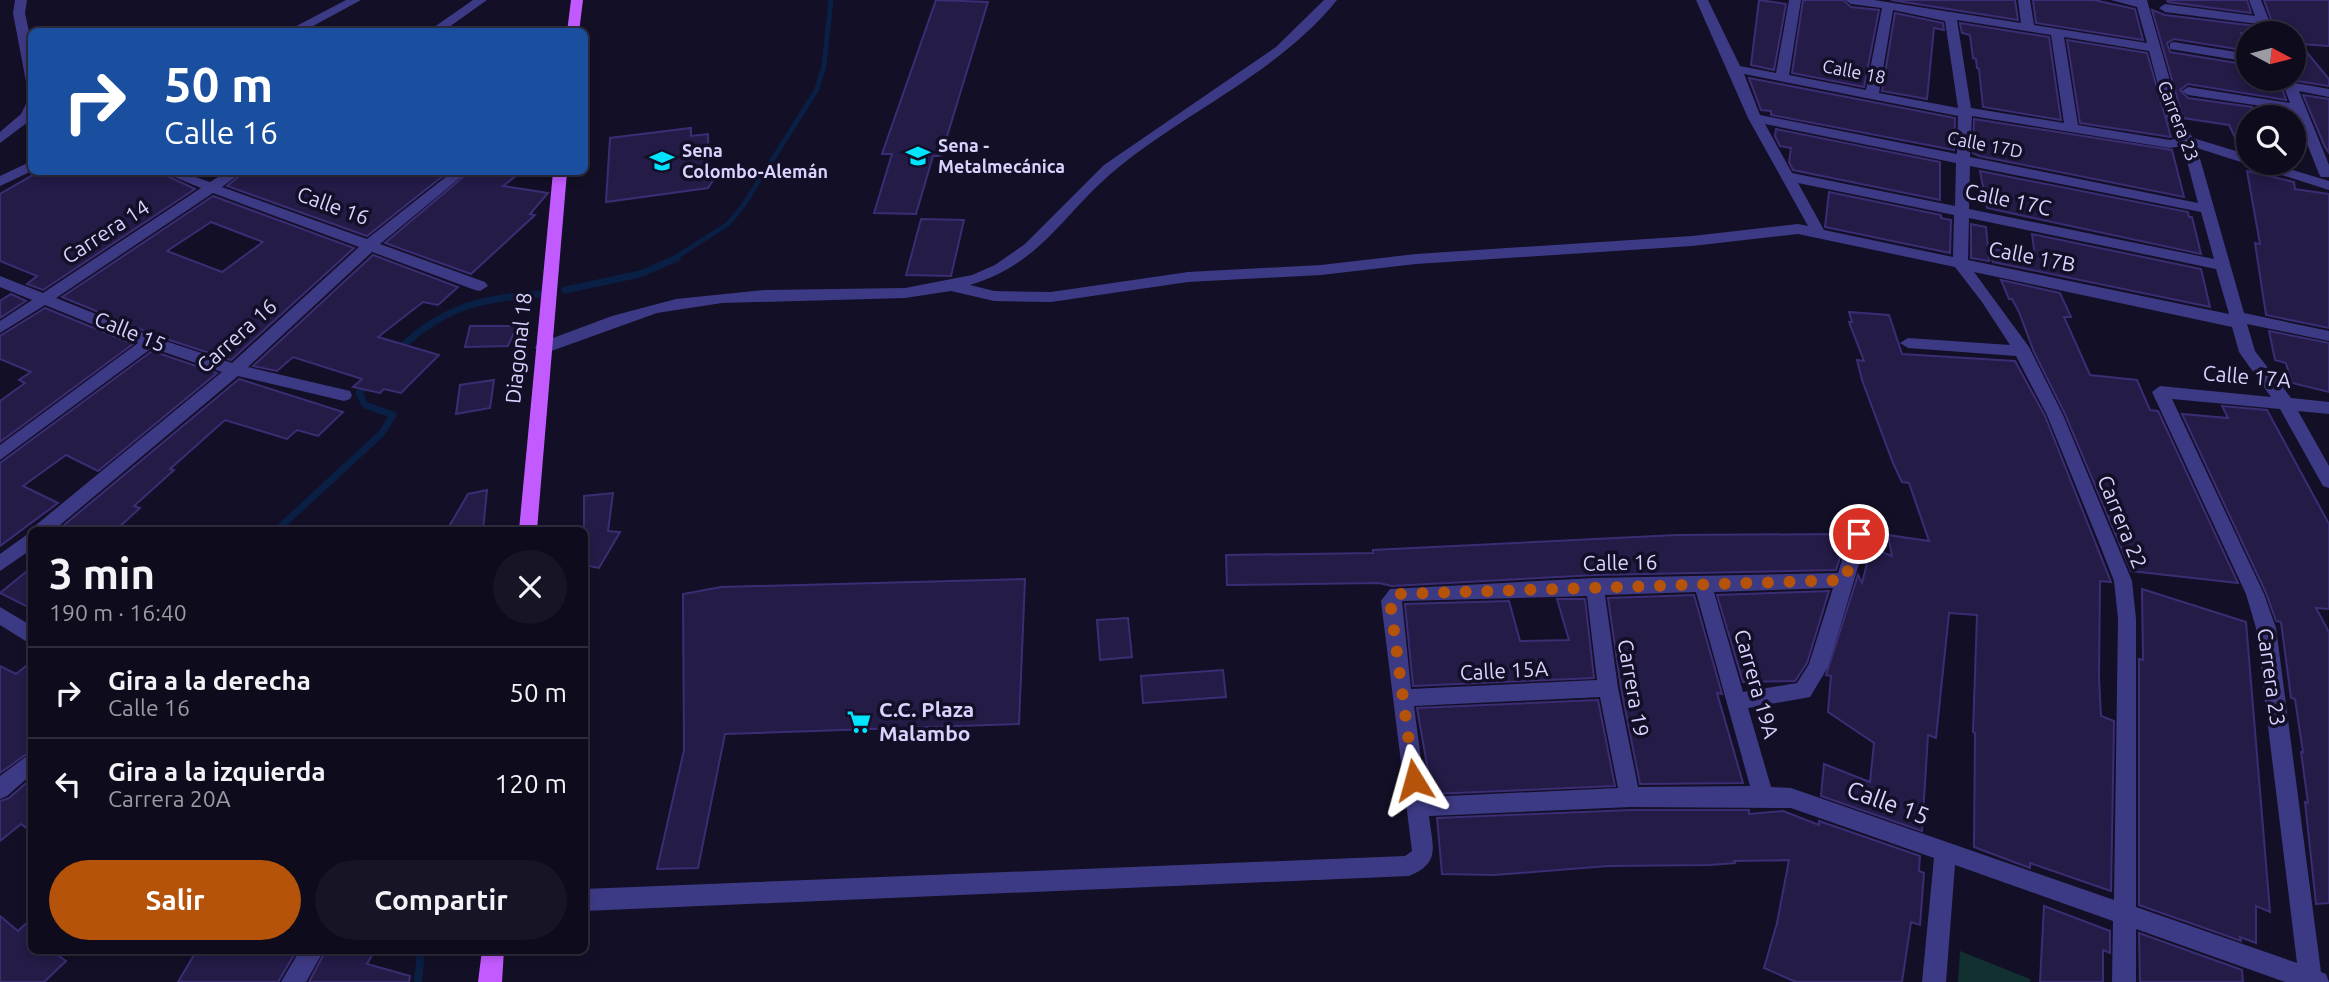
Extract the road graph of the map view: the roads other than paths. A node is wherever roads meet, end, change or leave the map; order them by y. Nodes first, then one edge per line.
1 (21, 0) edge
2 (355, 0) edge
3 (481, 0) edge
4 (578, 0) edge
5 (1331, 0) edge
6 (1702, 0) edge
7 (1795, 0) edge
8 (1851, 0) edge
9 (1940, 0) edge
10 (2024, 0) edge
11 (2117, 0) edge
12 (2255, 0) edge
13 (2142, 2) edge
14 (1888, 6) junction
15 (2165, 8) dead end
16 (1942, 14) junction
17 (2236, 21) edge
18 (2263, 21) edge
19 (305, 24) junction
20 (298, 28) edge
21 (316, 28) edge
22 (439, 28) edge
23 (574, 28) edge
24 (2028, 28) junction
25 (2057, 33) junction
26 (2174, 46) dead end
27 (2154, 48) junction
28 (2236, 56) edge
29 (28, 61) edge
30 (1735, 69) junction
31 (1782, 77) junction
32 (2306, 87) edge
33 (2189, 91) dead end
34 (2329, 93) edge
35 (1872, 95) junction
36 (2279, 105) edge
37 (1964, 112) junction
38 (28, 114) edge
39 (1755, 118) junction
40 (2306, 128) edge
41 (2072, 129) junction
42 (0, 139) edge
43 (2188, 141) junction
44 (2236, 156) edge
45 (1963, 160) junction
46 (28, 167) edge
47 (178, 175) edge
48 (231, 175) edge
49 (456, 175) edge
50 (560, 175) edge
51 (2306, 175) edge
52 (1785, 176) junction
53 (2327, 180) edge
54 (0, 182) edge
55 (213, 187) junction
56 (2207, 209) junction
57 (1960, 212) junction
58 (1818, 232) junction
59 (371, 244) junction
60 (1960, 264) junction
61 (2224, 266) junction
62 (0, 281) edge
63 (480, 286) dead end
64 (955, 287) junction
65 (45, 298) junction
66 (2236, 319) junction
67 (0, 328) edge
68 (2329, 336) edge
69 (150, 342) junction
70 (1908, 344) dead end
71 (542, 348) junction
72 (2023, 351) junction
73 (235, 370) junction
74 (2160, 392) joint
75 (344, 395) dead end
76 (2285, 403) junction
77 (2329, 408) edge
78 (0, 454) edge
79 (2329, 481) edge
80 (46, 527) edge
81 (528, 527) edge
82 (1859, 534) dead end
83 (28, 541) edge
84 (0, 564) edge
85 (1845, 580) junction
86 (1703, 584) junction
87 (1595, 586) junction
88 (0, 615) edge
89 (28, 634) edge
90 (1608, 688) junction
91 (1402, 698) junction
92 (1738, 701) junction
93 (28, 764) edge
94 (0, 789) edge
95 (1763, 796) junction
96 (1630, 797) junction
97 (1418, 807) junction
98 (1945, 851) junction
99 (588, 900) edge
100 (2123, 913) junction
101 (310, 954) edge
102 (493, 954) edge
103 (2313, 981) edge
104 (293, 982) edge
105 (490, 982) edge
106 (1934, 982) edge
107 (2124, 982) edge

1 - 29 street
2 - 19 street
3 - 22 street
4 - 23 main road
5 - 64 street
6 - 30 street
7 - 31 street
8 - 14 street
9 - 16 street
10 - 24 street
11 - 13 street
12 - 18 street
13 - 27 street, Carrera 23
14 - 16 street
14 - 35 street
15 - 17 street
16 - 24 street
16 - 37 street
19 - 20 street
19 - 21 street
24 - 25 street
25 - 27 street
25 - 41 street
26 - 28 street
27 - 43 street, Carrera 23
30 - 31 street, Calle 18
30 - 39 street
31 - 35 street, Calle 18
32 - 34 street
33 - 36 street
35 - 37 street, Calle 18
37 - 41 street, Calle 18
37 - 45 street
38 - 42 street
39 - 45 street, Calle 17D
39 - 52 street
40 - 53 street
41 - 43 street, Calle 18
43 - 44 street, Calle 18
43 - 56 street, Carrera 23
45 - 56 street, Calle 17D
45 - 57 street
46 - 54 street
47 - 55 street, Calle 16
48 - 55 street, Carrera 14
49 - 59 street, Carrera 16
50 - 71 main road, Diagonal 18
51 - 53 street
52 - 57 street, Calle 17C
52 - 58 street
55 - 59 street, Calle 16
55 - 65 street, Carrera 14
56 - 61 street, Carrera 23
57 - 60 street
57 - 61 street, Calle 17C
58 - 60 street, Calle 17B
58 - 64 street, Calle 17B
59 - 63 street, Calle 16
59 - 73 street, Carrera 16
60 - 66 street, Calle 17B
60 - 72 street, Carrera 22
61 - 66 street, Carrera 23
62 - 65 street, Calle 15
64 - 71 street
65 - 67 street, Carrera 14
65 - 69 street, Calle 15
66 - 68 street, Calle 17B
66 - 76 street, Carrera 23
69 - 73 street, Calle 15
69 - 78 street
70 - 72 street
71 - 81 main road, Diagonal 18
72 - 100 street, Carrera 22
73 - 75 street, Calle 15
73 - 80 street, Carrera 16
74 - 76 street, Calle 17A
74 - 103 street, Carrera 23
76 - 77 street, Calle 17A
76 - 79 street, Carrera 23
82 - 85 street
83 - 84 street
85 - 86 street, Calle 16
85 - 92 street
86 - 87 street, Calle 16
86 - 92 street, Carrera 19A
87 - 90 street, Carrera 19
87 - 91 street, Calle 16
88 - 89 street
90 - 91 street, Calle 15A
90 - 96 street, Carrera 19
91 - 97 street
92 - 95 street, Carrera 19A
93 - 94 street
95 - 96 street, Calle 15
95 - 98 street, Calle 15
96 - 97 street, Calle 15
97 - 99 street
98 - 100 street, Calle 15
98 - 106 street
100 - 103 street, Calle 15
100 - 107 street, Carrera 22
101 - 104 street
102 - 105 main road

